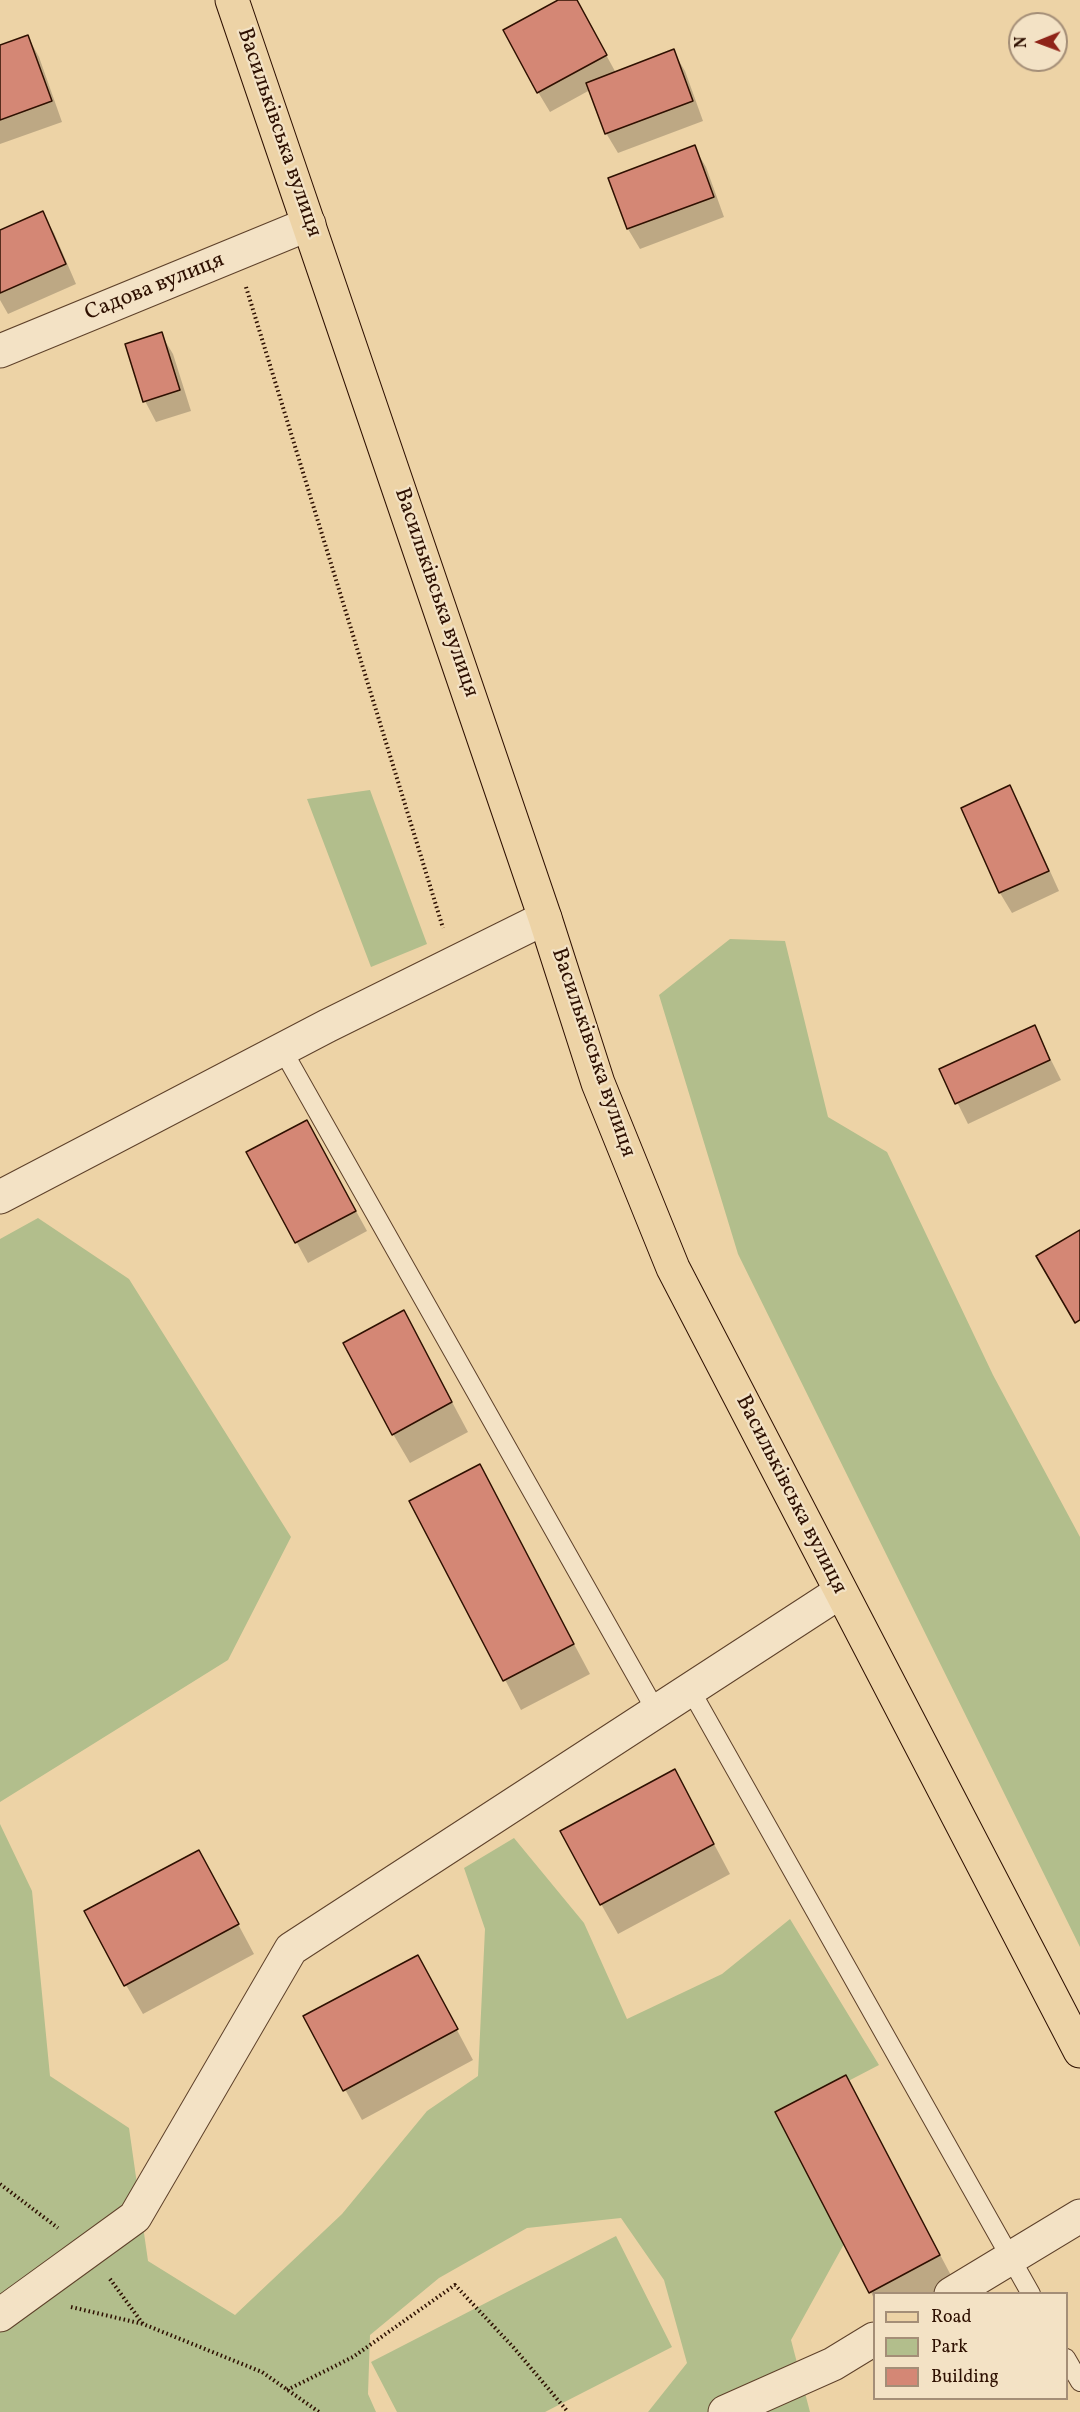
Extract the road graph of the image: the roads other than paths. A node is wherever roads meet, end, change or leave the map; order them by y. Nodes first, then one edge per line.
1 (231, 0) edge
2 (309, 224) junction
3 (0, 351) edge
4 (546, 918) junction
5 (282, 1049) junction
6 (0, 1197) edge
7 (840, 1592) junction
8 (690, 1689) junction
9 (656, 1711) junction
10 (1080, 2051) edge
11 (1080, 2216) edge
12 (1011, 2257) junction
13 (954, 2292) edge
14 (1030, 2292) edge
15 (0, 2315) edge
16 (873, 2340) edge
17 (1068, 2361) edge
18 (1080, 2382) edge
19 (725, 2412) edge

1 - 2 main road, Васильківська вулиця
2 - 3 street, Садова вулиця
2 - 4 main road, Васильківська вулиця
4 - 5 street
4 - 7 main road, Васильківська вулиця
5 - 6 street
5 - 9 lane
7 - 8 street
7 - 10 main road, Васильківська вулиця
8 - 9 street
8 - 12 lane
9 - 15 street
11 - 12 street
12 - 13 street
12 - 14 lane
16 - 19 street
17 - 18 lane

